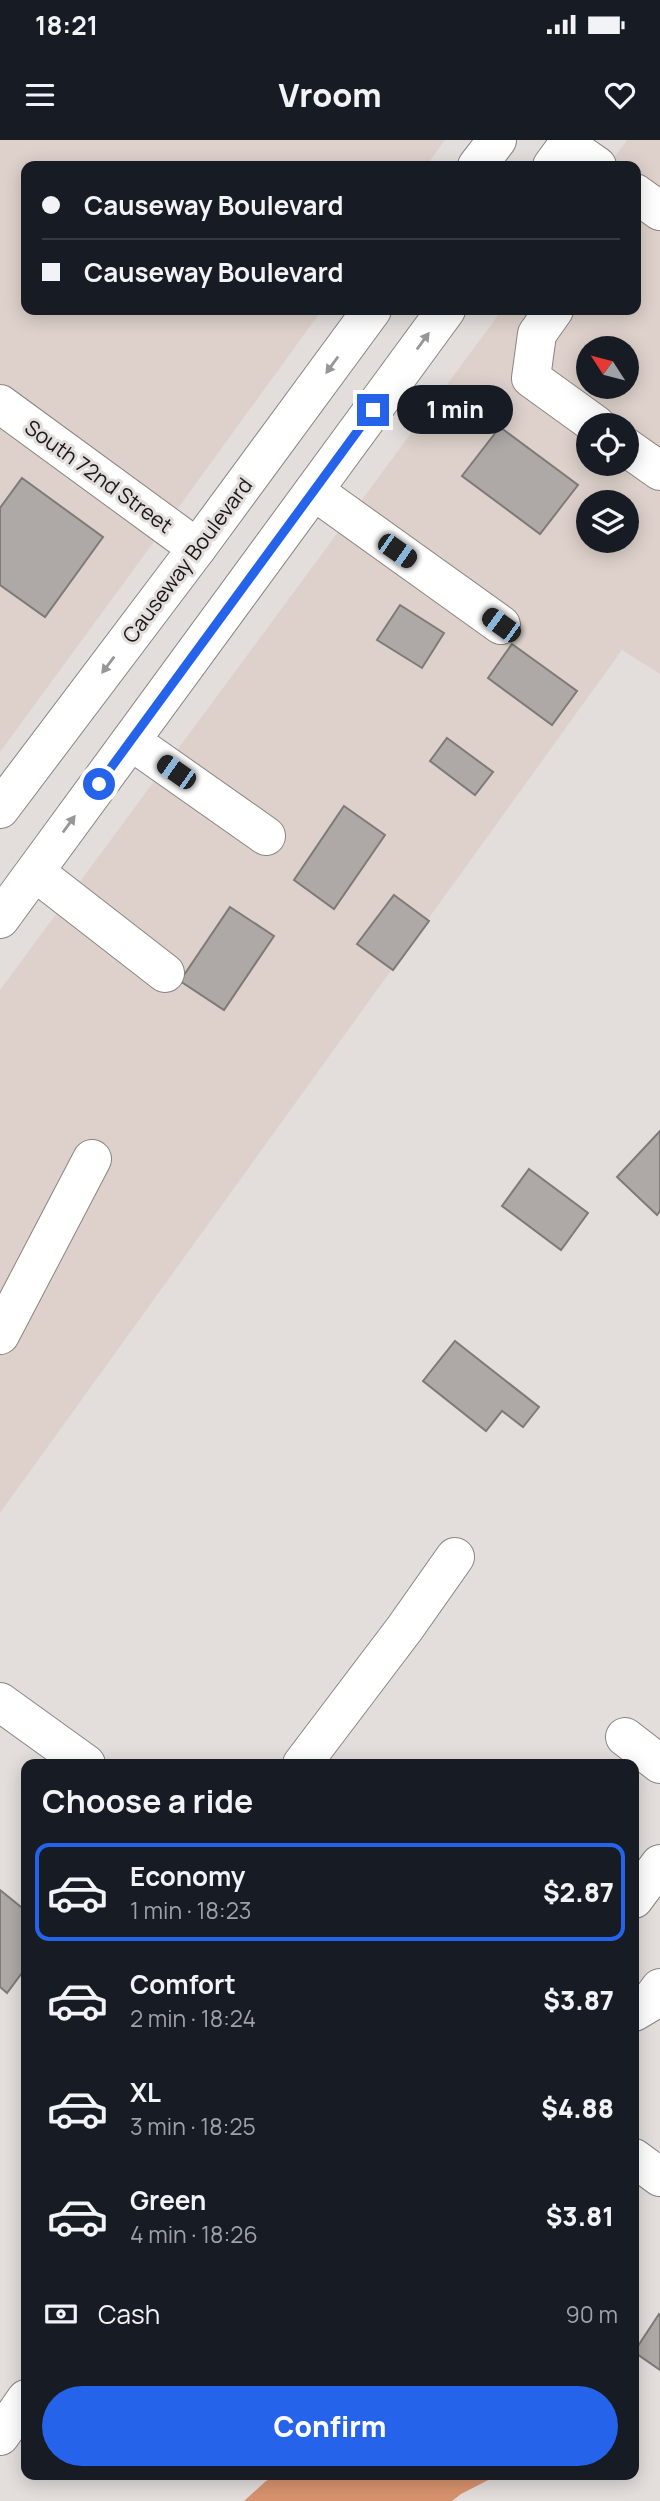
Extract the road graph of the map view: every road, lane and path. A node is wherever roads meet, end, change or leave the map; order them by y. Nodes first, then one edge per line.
1 (497, 140) edge
2 (481, 161) edge
3 (641, 198) edge
4 (660, 211) edge
5 (368, 315) edge
6 (442, 315) edge
7 (550, 315) edge
8 (0, 404) edge
9 (579, 413) edge
10 (639, 456) edge
11 (660, 471) edge
12 (314, 491) junction
13 (197, 548) junction
14 (501, 625) dead end
15 (131, 740) junction
16 (0, 809) edge
17 (266, 836) dead end
18 (35, 872) junction
19 (0, 919) edge
20 (165, 973) dead end
21 (92, 1159) dead end
22 (0, 1335) edge
23 (455, 1557) dead end
24 (0, 1702) edge
25 (625, 1737) dead end
26 (79, 1759) edge
27 (306, 1759) edge
28 (660, 1764) edge
29 (660, 1864) edge
30 (639, 1892) edge
31 (660, 1988) edge
32 (639, 2009) edge
33 (639, 2162) edge
34 (660, 2177) edge
35 (21, 2406) edge
36 (0, 2436) edge

1 - 2 main road
3 - 4 main road
5 -> 13 main road, Causeway Boulevard
12 -> 6 main road
7 - 9 main road
8 - 13 main road, South 72nd Street
10 - 11 main road
12 - 14 main road
12 - 15 main road
13 -> 16 main road, Causeway Boulevard
15 - 17 main road
18 -> 15 main road
18 - 19 main road
18 - 20 main road
21 - 22 main road
23 - 27 main road
24 - 26 main road
25 - 28 main road
29 - 30 main road
31 - 32 main road
33 - 34 main road
35 - 36 main road

